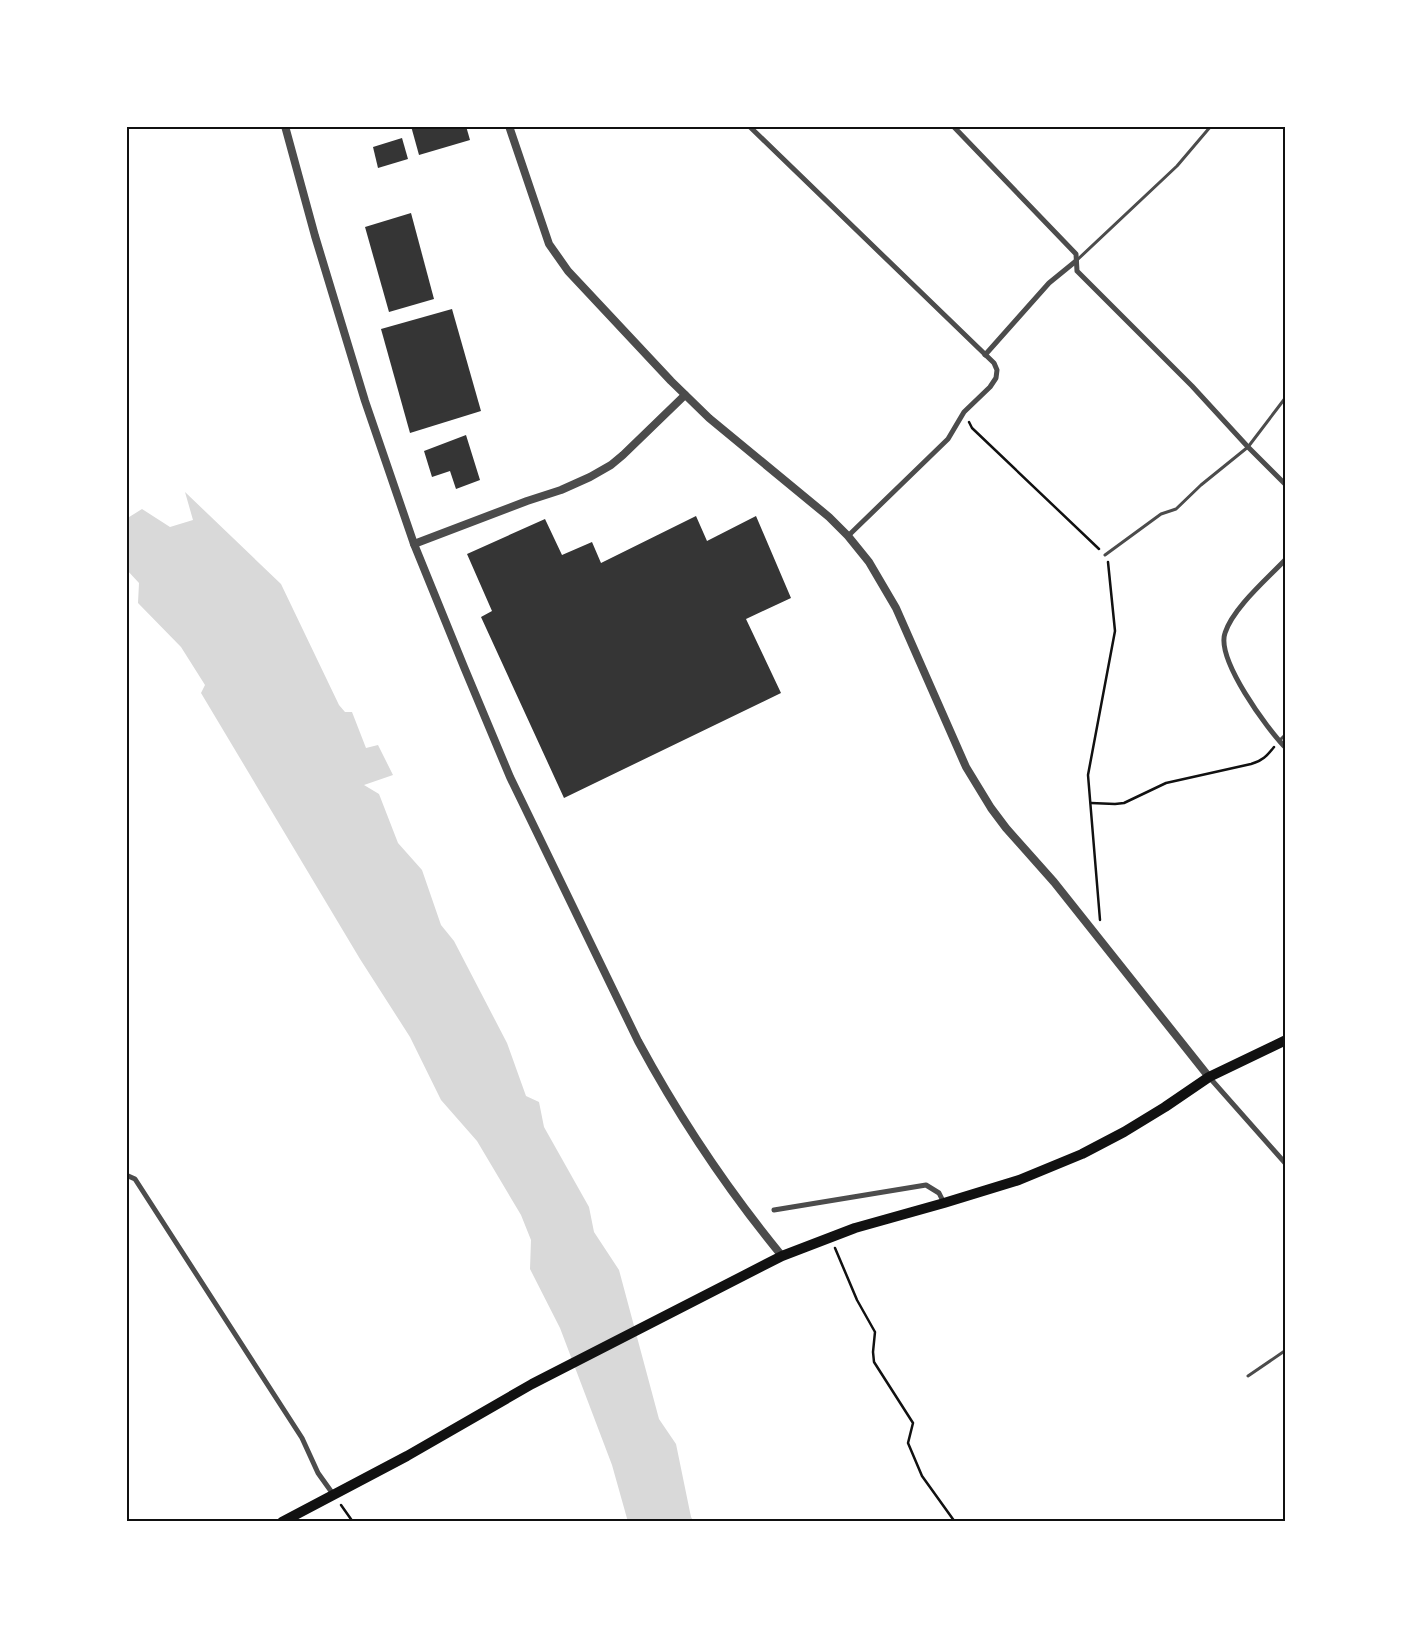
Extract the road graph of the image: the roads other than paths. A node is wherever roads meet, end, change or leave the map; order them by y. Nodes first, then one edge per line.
1 (285, 126) edge
2 (510, 126) edge
3 (624, 126) edge
4 (631, 126) edge
5 (749, 126) edge
6 (952, 126) edge
7 (1211, 126) edge
8 (1076, 261) junction
9 (985, 355) junction
10 (685, 395) junction
11 (1286, 397) edge
12 (1248, 447) junction
13 (1286, 486) edge
14 (848, 536) junction
15 (414, 544) junction
16 (1105, 555) road end
17 (1286, 559) edge
18 (1286, 734) edge
19 (1279, 741) junction
20 (1286, 748) edge
21 (1286, 1040) edge
22 (1210, 1077) junction
23 (1286, 1164) edge
24 (126, 1175) edge
25 (944, 1203) junction
26 (774, 1210) dead end
27 (782, 1256) junction
28 (1286, 1350) edge
29 (1248, 1376) dead end
30 (336, 1492) junction
31 (282, 1522) edge

1 - 15 street
2 - 10 street
3 - 4 street
5 - 9 street
6 - 8 street
7 - 8 lane
8 - 9 street
8 - 12 street
9 - 14 street
10 - 14 street
10 - 15 street
11 - 12 lane
12 - 13 street
12 - 16 lane
14 - 22 street
15 - 27 street
17 - 19 street
18 - 19 lane
19 - 20 street
21 - 22 highway
22 - 23 street
22 - 25 highway
24 - 30 street
25 - 26 street
25 - 27 highway
27 - 30 highway
28 - 29 lane
30 - 31 highway

